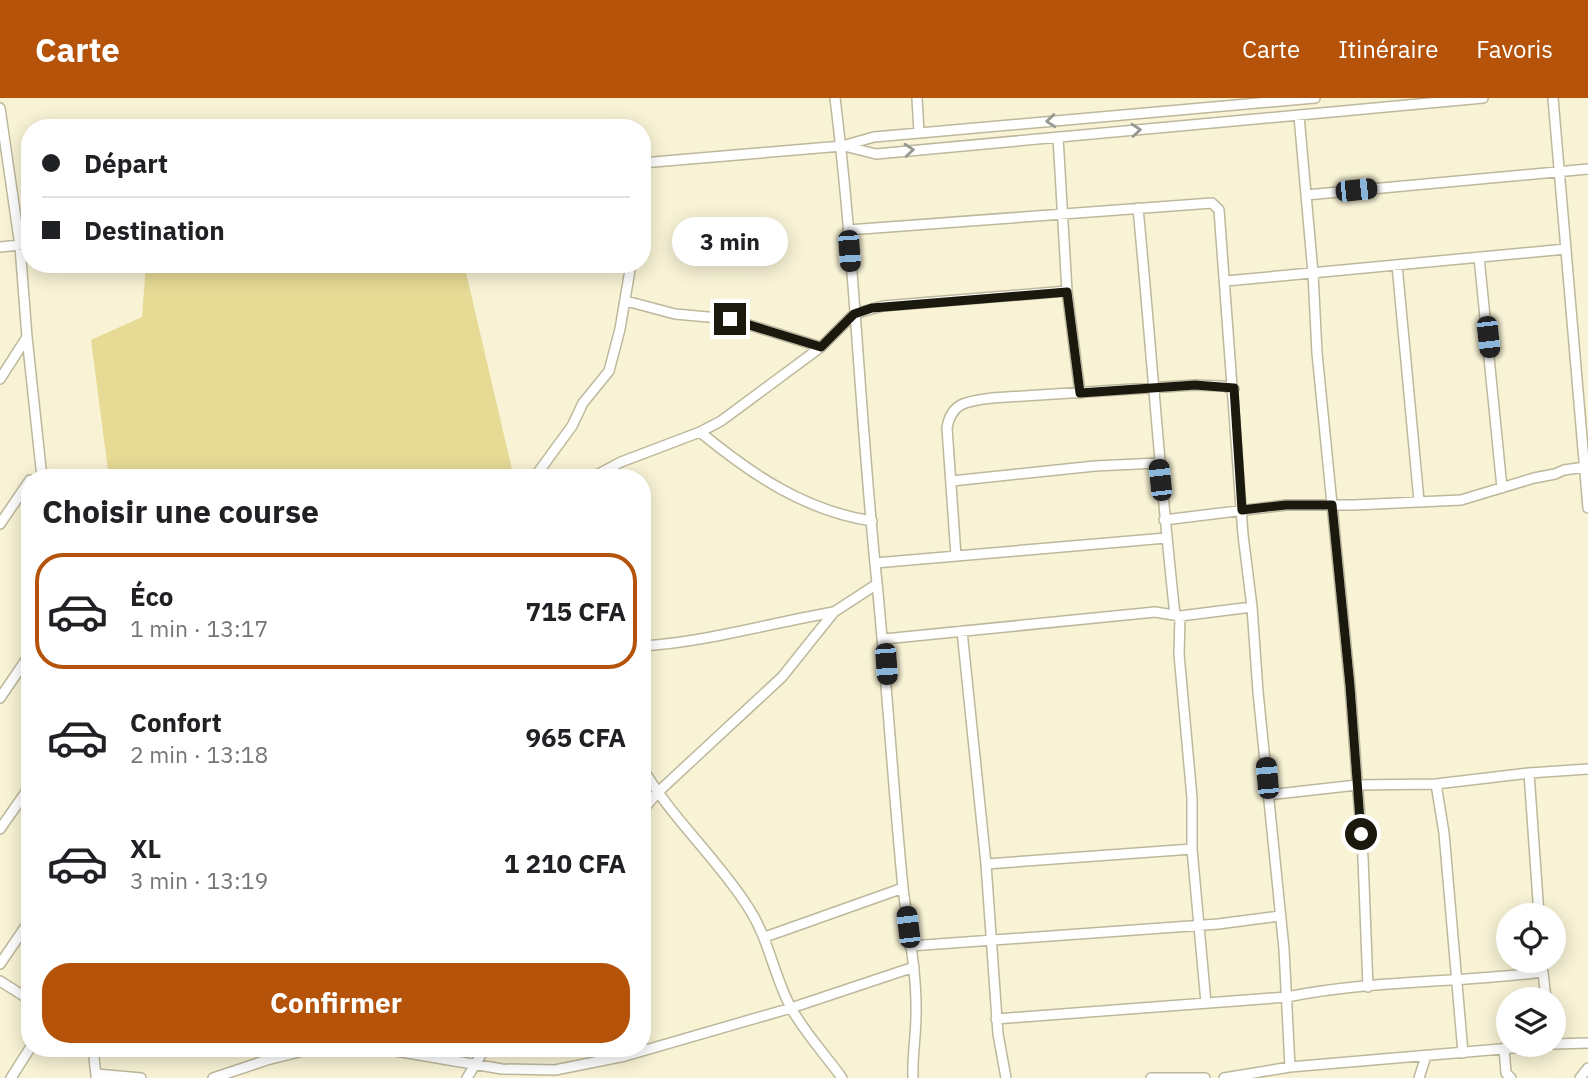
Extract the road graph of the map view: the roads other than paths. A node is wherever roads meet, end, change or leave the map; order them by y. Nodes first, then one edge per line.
1 (835, 98) edge
2 (917, 98) edge
3 (1315, 98) edge
4 (1483, 98) edge
5 (1553, 98) edge
6 (1211, 103) edge
7 (0, 108) edge
8 (1299, 116) junction
9 (919, 133) junction
10 (1058, 137) junction
11 (842, 146) junction
12 (651, 162) edge
13 (1588, 169) edge
14 (1559, 171) junction
15 (1306, 195) junction
16 (1138, 208) junction
17 (1064, 213) junction
18 (21, 223) edge
19 (848, 230) junction
20 (21, 246) edge
21 (1, 248) edge
22 (1566, 249) junction
23 (1479, 257) junction
24 (1397, 265) junction
25 (26, 273) edge
26 (630, 273) edge
27 (1313, 273) junction
28 (1226, 281) junction
29 (1067, 292) junction
30 (626, 302) junction
31 (854, 314) junction
32 (27, 337) junction
33 (821, 347) junction
34 (0, 379) edge
35 (1155, 387) junction
36 (1583, 387) edge
37 (1234, 388) junction
38 (1080, 393) junction
39 (700, 432) junction
40 (1158, 463) junction
41 (40, 464) junction
42 (1584, 467) junction
43 (37, 469) edge
44 (41, 469) edge
45 (541, 469) edge
46 (609, 469) edge
47 (952, 481) junction
48 (1502, 488) junction
49 (21, 494) edge
50 (1419, 501) junction
51 (1332, 505) junction
52 (1588, 508) edge
53 (1242, 510) junction
54 (1164, 520) junction
55 (872, 521) junction
56 (0, 524) edge
57 (1166, 538) junction
58 (956, 556) junction
59 (875, 563) junction
60 (877, 584) junction
61 (1252, 607) junction
62 (834, 612) junction
63 (1177, 616) junction
64 (962, 631) junction
65 (884, 639) junction
66 (651, 645) edge
67 (21, 667) edge
68 (0, 698) edge
69 (1588, 769) edge
70 (1529, 772) junction
71 (651, 783) edge
72 (1436, 784) junction
73 (1357, 785) junction
74 (657, 793) junction
75 (1268, 795) junction
76 (21, 799) edge
77 (651, 800) edge
78 (0, 829) edge
79 (1192, 849) junction
80 (986, 864) junction
81 (904, 888) junction
82 (1538, 903) edge
83 (1280, 916) junction
84 (1199, 924) junction
85 (21, 933) edge
86 (765, 937) junction
87 (991, 939) junction
88 (910, 946) junction
89 (0, 964) edge
90 (914, 967) junction
91 (1532, 973) edge
92 (1459, 980) junction
93 (0, 981) edge
94 (1368, 987) junction
95 (21, 994) edge
96 (1287, 997) junction
97 (1206, 1003) junction
98 (791, 1008) junction
99 (996, 1019) junction
100 (1566, 1044) edge
101 (1588, 1044) edge
102 (651, 1048) edge
103 (1496, 1049) edge
104 (1463, 1053) junction
105 (1426, 1056) junction
106 (24, 1057) edge
107 (94, 1057) edge
108 (279, 1057) edge
109 (429, 1057) edge
110 (479, 1057) edge
111 (620, 1057) edge
112 (1505, 1057) edge
113 (474, 1065) junction
114 (1290, 1067) junction
115 (1588, 1068) edge
116 (96, 1076) edge
117 (1191, 1077) edge
118 (1228, 1077) edge
119 (11, 1078) edge
120 (141, 1078) edge
121 (213, 1078) edge
122 (467, 1078) edge
123 (842, 1078) edge
124 (913, 1078) edge
125 (1006, 1078) edge
126 (1151, 1078) edge
127 (1205, 1078) edge
128 (1419, 1078) edge
129 (1511, 1078) edge
130 (1580, 1078) edge

1 - 11 street
2 - 9 street
3 - 6 street
4 - 8 street
5 - 14 street
6 -> 9 street
7 - 18 street
10 -> 8 street
8 - 15 street
9 - 11 street
11 -> 10 street
10 - 17 street
11 - 12 street
11 - 19 street
13 - 14 street
14 - 15 street
14 - 22 street
15 - 27 street
16 - 17 street
16 - 28 street
16 - 35 street
17 - 19 street
17 - 29 street
19 - 31 street
20 - 21 street
22 - 23 street
22 - 36 street
23 - 24 street
23 - 48 street
24 - 27 street
24 - 50 street
25 - 32 street
26 - 30 street
27 - 28 street
27 - 51 street
28 - 37 street
29 - 31 street
29 - 38 street
30 - 33 street
30 - 45 street
31 - 33 street
31 - 55 street
32 - 34 street
32 - 41 street
33 - 39 street
35 - 37 street
35 - 38 street
35 - 40 street
36 - 42 street
37 - 53 street
38 - 47 street
39 - 46 street
39 - 55 street
40 - 47 street
40 - 54 street
41 - 43 street
41 - 44 street
42 - 48 street
42 - 52 street
47 - 58 street
48 - 50 street
49 - 56 street
50 - 51 street
51 - 53 street
51 - 73 street
53 - 54 street
53 - 61 street
54 - 57 street
55 - 59 street
57 - 58 street
57 - 63 street
58 - 59 street
59 - 60 street
60 - 62 street
60 - 65 street
61 - 63 street
61 - 75 street
62 - 66 street
62 - 74 street
63 - 64 street
63 - 79 street
64 - 65 street
64 - 80 street
65 - 81 street
67 - 68 street
69 - 70 street
70 - 72 street
70 - 82 street
71 - 74 street
72 - 73 street
72 - 92 street
73 - 75 street
73 - 94 street
74 - 77 street
74 - 86 street
75 - 83 street
76 - 78 street
79 - 80 street
79 - 84 street
80 - 87 street
81 - 86 street
81 - 88 street
83 - 84 street
83 - 96 street
84 - 87 street
84 - 97 street
85 - 89 street
86 - 98 street
87 - 88 street
87 - 99 street
88 - 90 street
90 - 98 street
90 - 124 street
91 - 92 street
92 - 94 street
92 - 104 street
93 - 95 street
94 - 96 street
96 - 97 street
96 - 114 street
97 - 99 street
98 - 102 street
98 - 123 street
99 - 125 street
100 - 101 street
103 - 104 street
104 - 105 street
105 - 114 street
105 - 128 street
106 - 119 street
107 - 116 street
108 - 121 street
109 - 113 street
110 - 113 street
111 - 113 street
112 - 129 street
113 - 122 street
114 - 118 street
115 - 130 street
116 - 120 street
117 - 126 street
117 - 127 street

